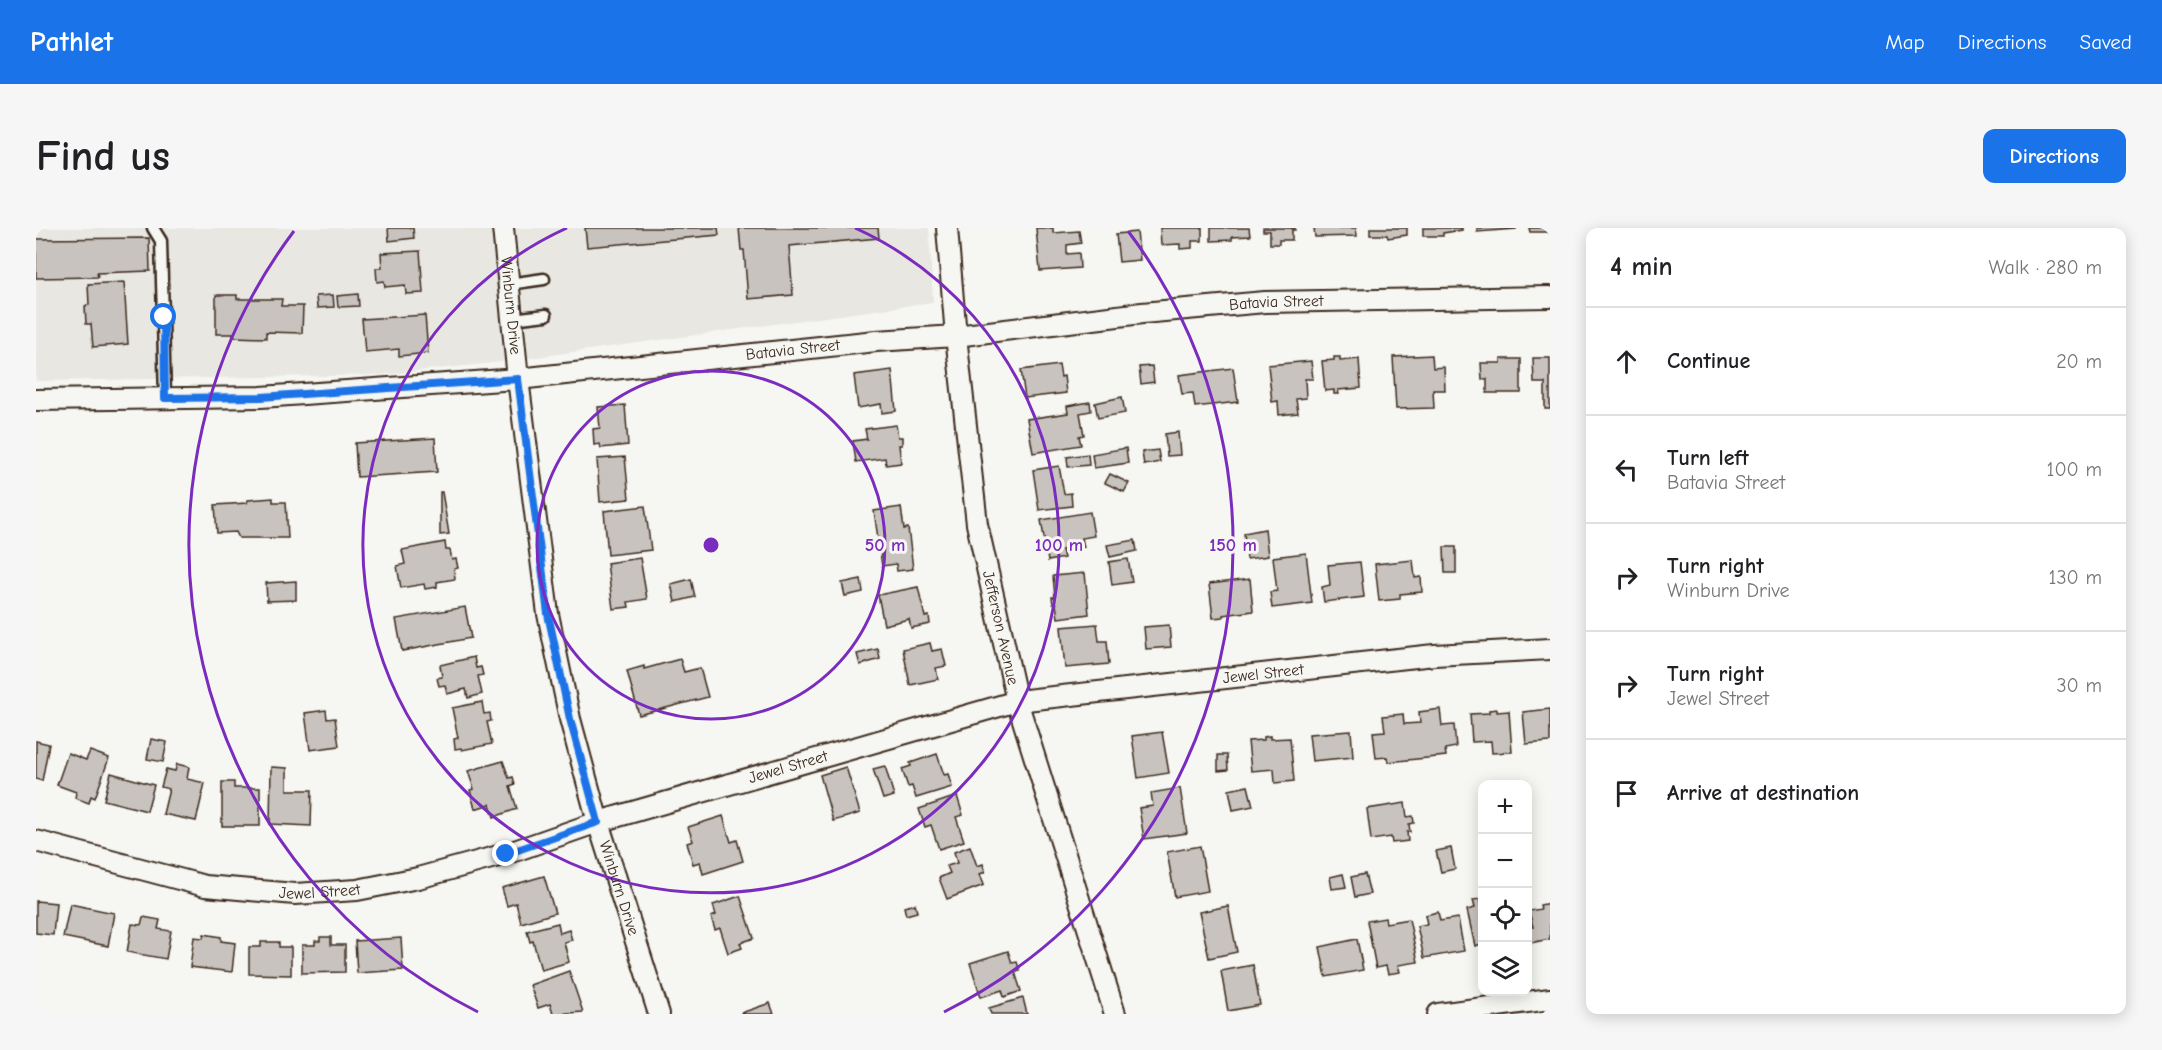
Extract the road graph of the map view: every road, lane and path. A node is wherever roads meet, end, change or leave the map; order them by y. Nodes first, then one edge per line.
1 (153, 228) edge
2 (503, 228) edge
3 (947, 228) edge
4 (544, 279) dead end
5 (508, 284) junction
6 (1550, 297) edge
7 (546, 315) dead end
8 (512, 319) junction
9 (956, 336) junction
10 (518, 379) junction
11 (165, 398) junction
12 (36, 400) edge
13 (1550, 649) edge
14 (1017, 702) junction
15 (598, 822) junction
16 (36, 841) edge
17 (1550, 999) edge
18 (659, 1014) edge
19 (1115, 1014) edge
20 (1438, 1014) edge

1 - 11 lane
2 - 5 street, Winburn Drive
3 - 9 street, Jefferson Avenue
4 - 5 lane
5 - 8 street, Winburn Drive
6 - 9 street, Batavia Street
7 - 8 lane
8 - 10 street, Winburn Drive
9 - 10 street, Batavia Street
9 - 14 street, Jefferson Avenue
10 - 11 street, Batavia Street
10 - 15 street, Winburn Drive
11 - 12 street, Batavia Street
13 - 14 street, Jewel Street
14 - 15 street, Jewel Street
14 - 19 street, Jefferson Avenue
15 - 16 street, Jewel Street
15 - 18 street, Winburn Drive
17 - 20 street

